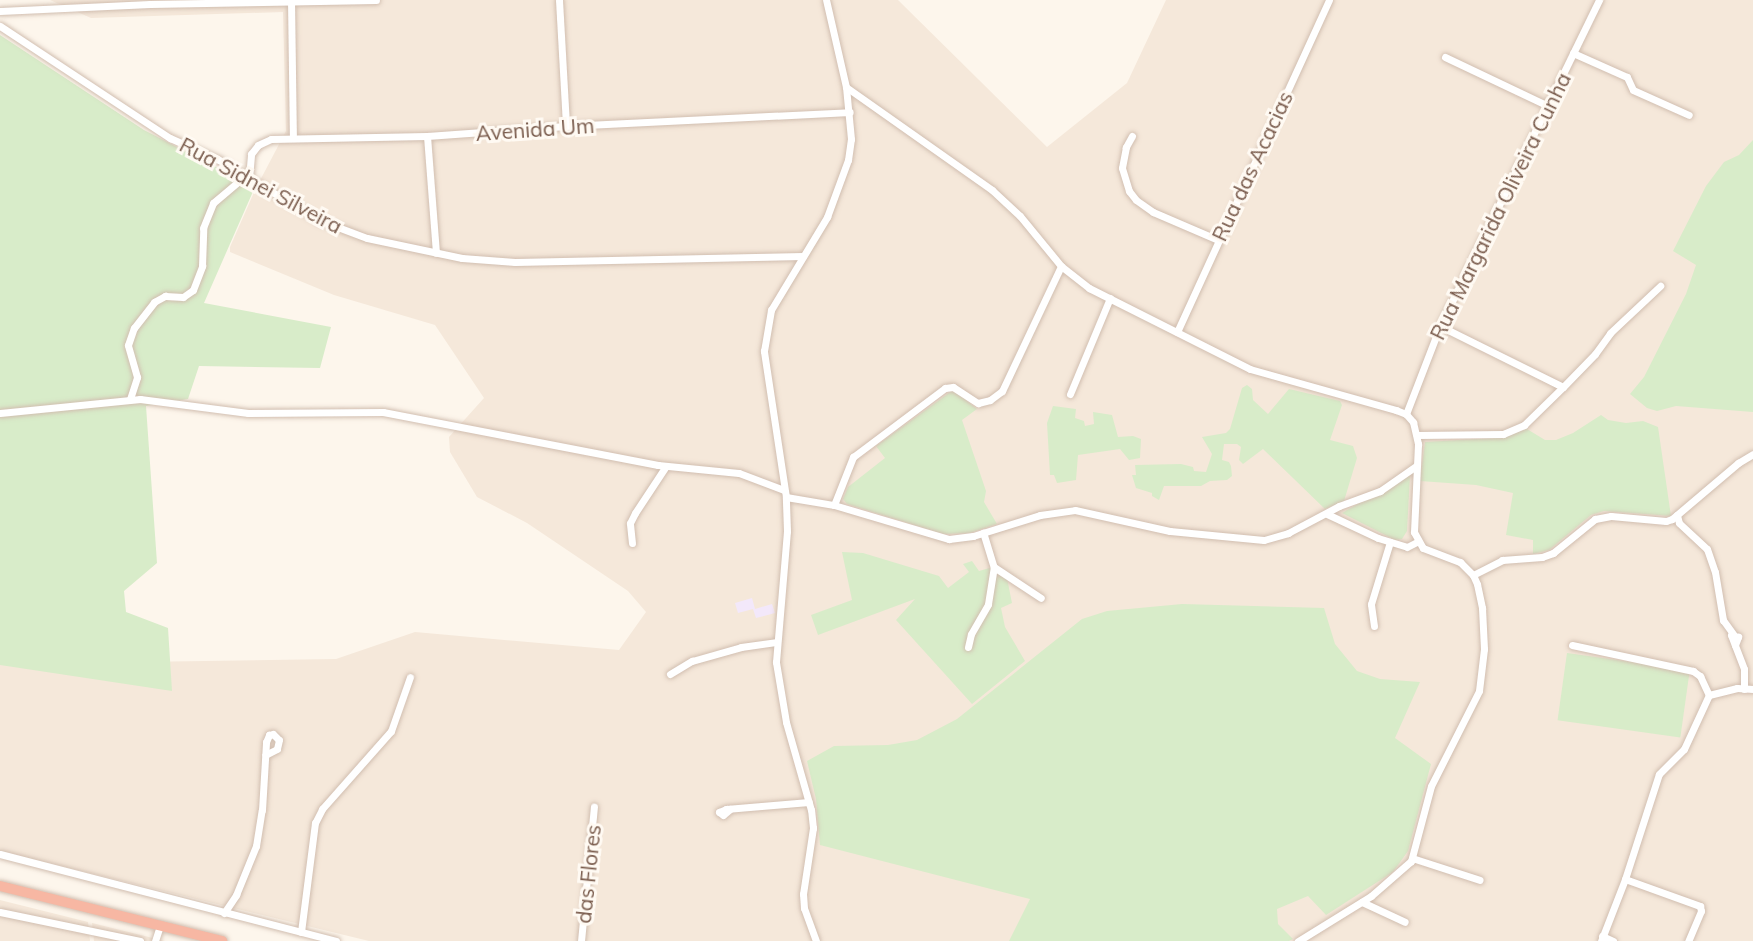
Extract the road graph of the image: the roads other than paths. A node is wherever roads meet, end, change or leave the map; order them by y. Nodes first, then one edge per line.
1 (376, 0) edge
2 (559, 0) edge
3 (825, 0) edge
4 (1329, 0) edge
5 (1599, 0) edge
6 (291, 1) edge
7 (150, 2) edge
8 (0, 11) edge
9 (0, 26) edge
10 (1573, 53) junction
11 (1445, 57) dead end
12 (846, 87) junction
13 (1548, 106) junction
14 (850, 112) junction
15 (1689, 115) dead end
16 (566, 126) junction
17 (427, 136) junction
18 (1132, 136) dead end
19 (293, 137) junction
20 (247, 177) junction
21 (1218, 240) junction
22 (436, 253) junction
23 (803, 256) junction
24 (1061, 266) junction
25 (1660, 286) dead end
26 (1110, 298) junction
27 (1440, 326) junction
28 (1177, 332) junction
29 (1563, 387) junction
30 (1070, 394) dead end
31 (130, 399) junction
32 (0, 413) edge
33 (1406, 414) junction
34 (1417, 435) junction
35 (1753, 454) edge
36 (666, 466) junction
37 (1416, 466) junction
38 (785, 493) junction
39 (834, 505) junction
40 (1327, 514) junction
41 (1677, 515) junction
42 (983, 533) junction
43 (1390, 542) junction
44 (1417, 542) junction
45 (632, 543) dead end
46 (994, 567) junction
47 (1473, 575) junction
48 (1041, 598) dead end
49 (1374, 626) dead end
50 (776, 642) junction
51 (1572, 645) dead end
52 (968, 647) dead end
53 (670, 674) dead end
54 (410, 677) dead end
55 (1744, 689) junction
56 (1753, 690) edge
57 (1709, 695) junction
58 (265, 755) dead end
59 (809, 802) junction
60 (594, 807) dead end
61 (730, 809) dead end
62 (0, 854) edge
63 (1412, 858) junction
64 (1625, 879) junction
65 (1480, 880) dead end
66 (0, 886) edge
67 (1362, 902) junction
68 (0, 912) edge
69 (224, 914) junction
70 (1405, 922) dead end
71 (160, 926) junction
72 (301, 932) junction
73 (1601, 939) edge
74 (1304, 940) edge
75 (140, 941) edge
76 (155, 941) edge
77 (222, 941) edge
78 (336, 941) edge
79 (581, 941) edge
80 (816, 941) edge
81 (1613, 941) edge
82 (1688, 941) edge

1 - 6 street
2 - 16 street
3 - 12 street
4 - 21 street, Rua das Acacias
5 - 10 street, Rua Margarida Oliveira Cunha
6 - 7 street
6 - 19 street
7 - 8 street
9 - 20 street, Rua Sidnei Silveira
10 - 13 street, Rua Margarida Oliveira Cunha
10 - 15 street
11 - 13 street
12 - 14 street
12 - 24 street
13 - 27 street, Rua Margarida Oliveira Cunha
14 - 16 street, Avenida Um
14 - 23 street
16 - 17 street, Avenida Um
17 - 19 street, Avenida Um
17 - 22 street
18 - 21 street
19 - 20 street, Avenida Um
20 - 22 street, Rua Sidnei Silveira
20 - 31 street
21 - 28 street, Rua das Acacias
22 - 23 street, Rua Sidnei Silveira
23 - 38 street
24 - 26 street
24 - 39 street
25 - 29 street
26 - 28 street
26 - 30 street
27 - 29 street
27 - 33 street, Rua Margarida Oliveira Cunha
28 - 33 street
29 - 34 street
31 - 32 street
31 - 36 street
33 - 34 street
34 - 37 street
35 - 41 street
36 - 38 street
36 - 45 street
37 - 40 street
37 - 44 street
38 - 39 street
38 - 50 street
39 - 42 street
40 - 42 street
40 - 43 street
41 - 47 street
41 - 55 street
42 - 46 street
43 - 44 street
43 - 49 street
44 - 47 street
46 - 48 street
46 - 52 street
47 - 63 street
50 - 53 street
50 - 59 street
51 - 57 street
54 - 72 street
55 - 56 street
55 - 57 street
57 - 64 street
58 - 69 street
59 - 61 street
59 - 80 street
60 - 79 street, das Flores
62 - 69 street
63 - 65 street
63 - 67 street
64 - 73 street
64 - 82 street
66 - 71 highway
67 - 70 street
67 - 74 street
68 - 75 street
69 - 72 street
71 - 76 street
71 - 77 highway
72 - 78 street
73 - 81 street

